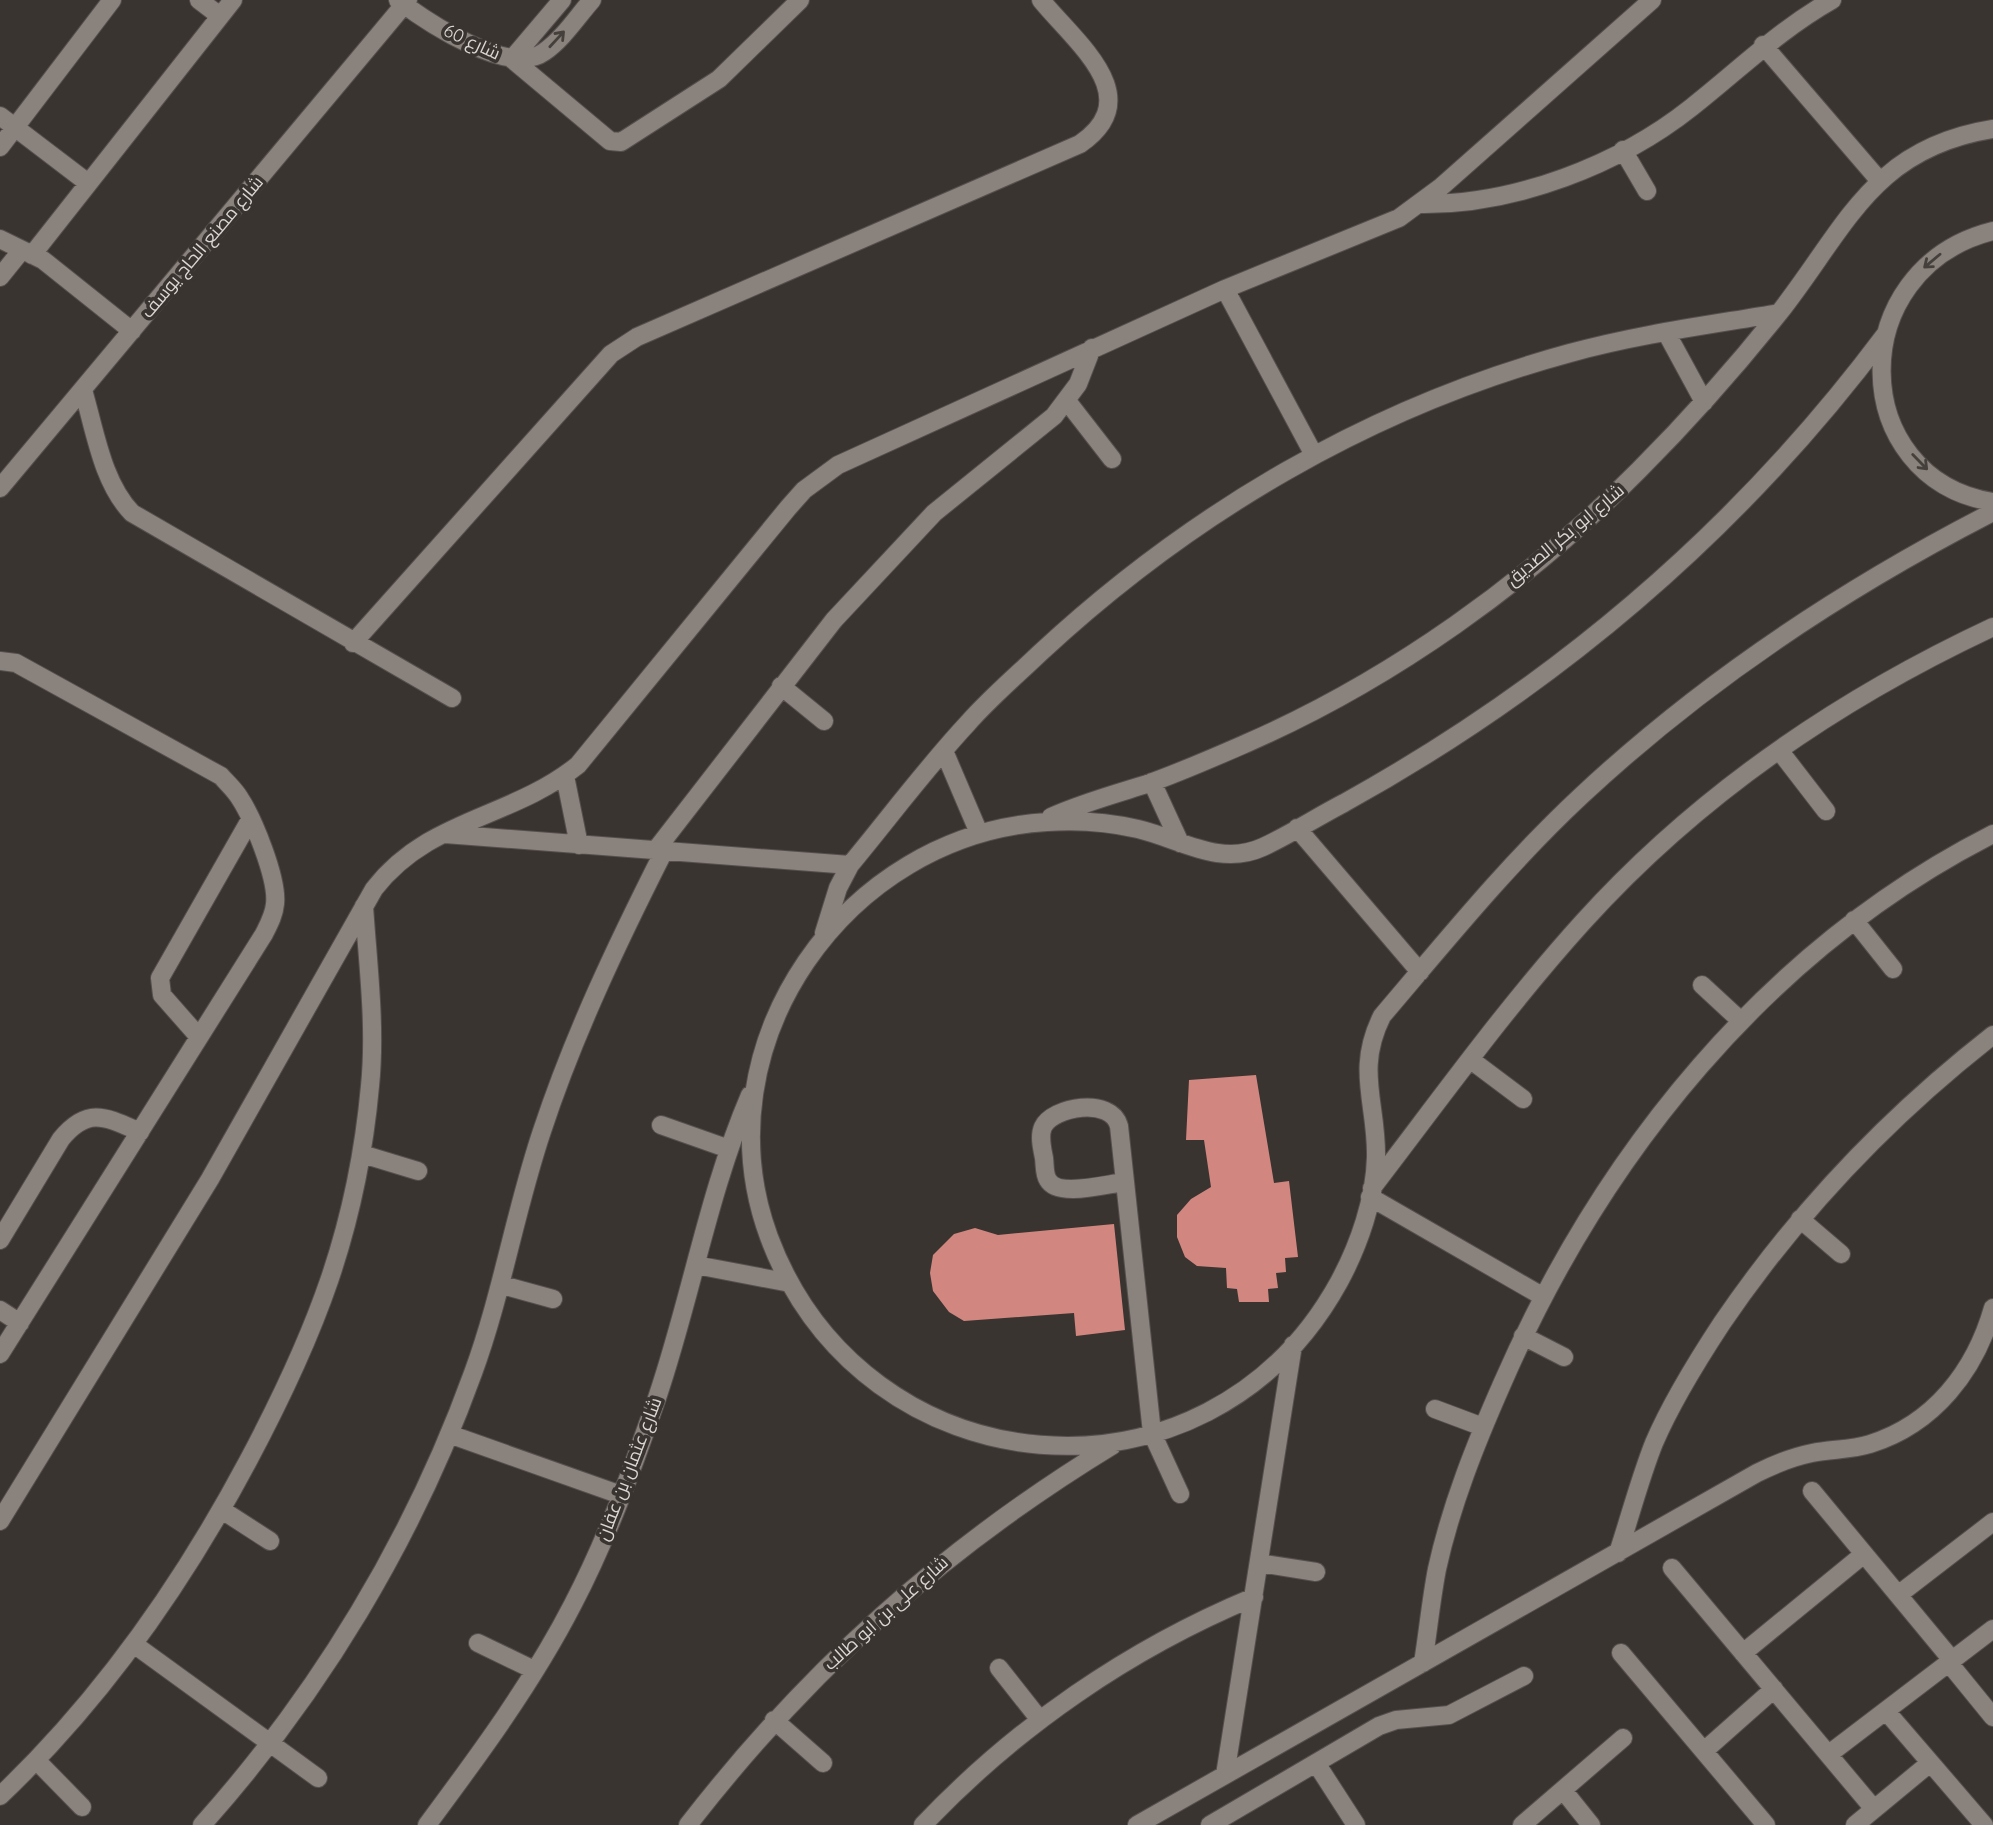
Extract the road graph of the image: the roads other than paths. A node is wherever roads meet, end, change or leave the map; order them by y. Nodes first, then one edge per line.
1 (112, 0) edge
2 (199, 0) edge
3 (233, 0) edge
4 (562, 0) edge
5 (592, 0) edge
6 (800, 0) edge
7 (1041, 0) edge
8 (1652, 0) edge
9 (1832, 0) edge
10 (403, 2) edge
11 (220, 16) junction
12 (1763, 45) junction
13 (512, 59) junction
14 (0, 116) edge
15 (15, 127) junction
16 (1993, 129) edge
17 (0, 147) edge
18 (1623, 150) junction
19 (1880, 180) junction
20 (88, 183) junction
21 (1647, 191) dead end
22 (1421, 204) junction
23 (1993, 231) edge
24 (0, 239) edge
25 (26, 253) junction
26 (0, 276) edge
27 (1224, 289) junction
28 (1779, 313) junction
29 (132, 331) junction
30 (1666, 332) junction
31 (1885, 335) junction
32 (1093, 348) junction
33 (83, 390) junction
34 (1067, 401) junction
35 (1704, 402) junction
36 (1314, 454) junction
37 (1112, 459) dead end
38 (0, 488) edge
39 (1993, 502) edge
40 (1993, 512) edge
41 (1993, 627) edge
42 (353, 643) junction
43 (0, 661) edge
44 (781, 686) junction
45 (452, 698) dead end
46 (824, 721) dead end
47 (1779, 750) junction
48 (944, 751) junction
49 (565, 776) junction
50 (1152, 782) junction
51 (1826, 811) dead end
52 (250, 820) junction
53 (1041, 822) junction
54 (1297, 828) junction
55 (979, 833) junction
56 (440, 834) junction
57 (1993, 834) edge
58 (1180, 843) junction
59 (579, 845) junction
60 (660, 851) junction
61 (850, 865) junction
62 (364, 906) junction
63 (1854, 920) junction
64 (823, 937) junction
65 (1893, 969) dead end
66 (1420, 972) junction
67 (1702, 985) dead end
68 (1741, 1021) junction
69 (1993, 1035) edge
70 (199, 1037) junction
71 (1471, 1060) junction
72 (757, 1079) junction
73 (1523, 1099) dead end
74 (661, 1125) dead end
75 (140, 1132) junction
76 (729, 1149) junction
77 (362, 1154) junction
78 (418, 1171) dead end
79 (1125, 1182) junction
80 (1371, 1192) junction
81 (1800, 1219) junction
82 (0, 1240) edge
83 (1841, 1254) dead end
84 (696, 1265) junction
85 (790, 1283) junction
86 (502, 1285) junction
87 (1542, 1296) junction
88 (553, 1299) dead end
89 (1993, 1308) edge
90 (0, 1310) edge
91 (20, 1323) junction
92 (1523, 1336) junction
93 (1293, 1345) junction
94 (0, 1354) edge
95 (1564, 1357) dead end
96 (1435, 1409) dead end
97 (1483, 1427) junction
98 (1152, 1433) junction
99 (449, 1434) junction
100 (1119, 1441) junction
101 (1812, 1491) dead end
102 (1180, 1494) dead end
103 (621, 1495) junction
104 (222, 1510) junction
105 (0, 1521) edge
106 (1993, 1522) edge
107 (270, 1541) dead end
108 (1618, 1553) junction
109 (1864, 1554) junction
110 (1259, 1563) junction
111 (1672, 1569) dead end
112 (1316, 1572) dead end
113 (1898, 1595) junction
114 (1254, 1597) junction
115 (1993, 1629) edge
116 (478, 1643) dead end
117 (135, 1645) junction
118 (1621, 1653) dead end
119 (1743, 1653) junction
120 (1950, 1662) junction
121 (1423, 1663) junction
122 (999, 1668) dead end
123 (534, 1670) junction
124 (1524, 1676) dead end
125 (1774, 1689) junction
126 (1886, 1712) junction
127 (1993, 1717) edge
128 (774, 1720) junction
129 (1040, 1720) junction
130 (1623, 1738) dead end
131 (270, 1743) junction
132 (1704, 1751) junction
133 (1829, 1755) junction
134 (36, 1760) junction
135 (823, 1763) dead end
136 (1316, 1763) junction
137 (1930, 1763) junction
138 (1226, 1775) junction
139 (318, 1778) dead end
140 (1563, 1790) junction
141 (0, 1796) edge
142 (82, 1807) dead end
143 (1874, 1809) junction
144 (202, 1825) edge
145 (427, 1825) edge
146 (688, 1825) edge
147 (923, 1825) edge
148 (1137, 1825) edge
149 (1210, 1825) edge
150 (1356, 1825) edge
151 (1522, 1825) edge
152 (1591, 1825) edge
153 (1766, 1825) edge
154 (1855, 1825) edge
155 (1984, 1825) edge

1 - 15 street
2 - 11 street
3 - 11 street
4 - 13 street, شارع 60
13 -> 5 street, شارع 60
6 - 13 street
7 - 42 street
8 - 22 street
9 - 12 street
10 - 13 street, شارع 60
10 - 29 street, شارع مصنع الحاج يوسف
11 - 20 street
12 - 18 street
12 - 19 street
14 - 15 street
15 - 17 street
15 - 20 street
16 - 19 street, شارع ابو بكر الصديق
18 - 21 street
18 - 22 street
19 - 28 street, شارع ابو بكر الصديق
20 - 25 street
22 - 27 street
23 -> 31 street
24 - 25 street
25 - 26 street
25 - 29 street
27 - 32 street
27 - 36 street
28 - 30 street
28 - 35 street, شارع ابو بكر الصديق
29 - 33 street, شارع مصنع الحاج يوسف
30 - 35 street
30 - 36 street
31 -> 39 street
31 - 54 street
32 - 34 street
32 - 49 street
33 - 38 street, شارع مصنع الحاج يوسف
33 - 42 street
34 - 37 street
34 - 44 street
35 - 50 street, شارع ابو بكر الصديق
36 - 48 street
40 - 66 street
41 - 47 street
42 - 45 street
43 - 52 street
44 - 46 street
44 - 60 street
47 - 51 street
47 - 71 street
48 - 55 street
48 - 61 street
49 - 56 street
49 - 59 street
50 - 53 street, شارع ابو بكر الصديق
50 - 58 street
52 - 70 street
52 - 70 street
53 - 55 street
53 - 58 street
54 - 58 street
54 - 66 street
55 - 64 street
56 - 59 street
56 - 62 street
57 - 63 street
59 - 60 street
60 - 61 street
60 - 86 street
61 - 64 street
62 - 77 street
62 - 105 street
63 - 65 street
63 - 68 street
64 - 72 street
66 - 80 street
67 - 68 street
68 - 87 street
69 - 81 street
70 - 75 street
71 - 73 street
71 - 80 street
72 - 76 street, شارع عثمان بن عفان
72 - 85 street
74 - 76 street
75 - 82 street
75 - 91 street
76 - 84 street, شارع عثمان بن عفان
77 - 78 street
77 - 104 street
79 - 79 street
79 - 98 street
80 - 87 street
80 - 93 street
81 - 83 street
81 - 108 street
84 - 85 street
84 - 103 street, شارع عثمان بن عفان
85 - 100 street
86 - 88 street
86 - 99 street
87 - 92 street
89 - 108 street
90 - 91 street
91 - 94 street
92 - 95 street
92 - 97 street
93 - 98 street
93 - 110 street
96 - 97 street
97 - 121 street
98 - 100 street
98 - 102 street
99 - 103 street
99 - 131 street
100 - 128 street, شارع على بن ابو طالب
101 - 109 street
103 - 123 street, شارع عثمان بن عفان
104 - 107 street
104 - 117 street
106 - 113 street
108 - 121 street
109 - 113 street
109 - 119 street
110 - 112 street
110 - 114 street
111 - 119 street
113 - 120 street
114 - 129 street
114 - 138 street
115 - 120 street
116 - 123 street
117 - 131 street
117 - 134 street
118 - 132 street
119 - 125 street
120 - 126 street
120 - 127 street
121 - 138 street
122 - 129 street
123 - 145 street, شارع عثمان بن عفان
124 - 136 street
125 - 132 street
125 - 133 street
126 - 133 street
126 - 137 street
128 - 135 street
128 - 146 street, شارع على بن ابو طالب
129 - 147 street
130 - 140 street
131 - 139 street
131 - 144 street
132 - 153 street
133 - 143 street
134 - 141 street
134 - 142 street
136 - 149 street
136 - 150 street
137 - 143 street
137 - 155 street
138 - 148 street
140 - 151 street
140 - 152 street
143 - 154 street

